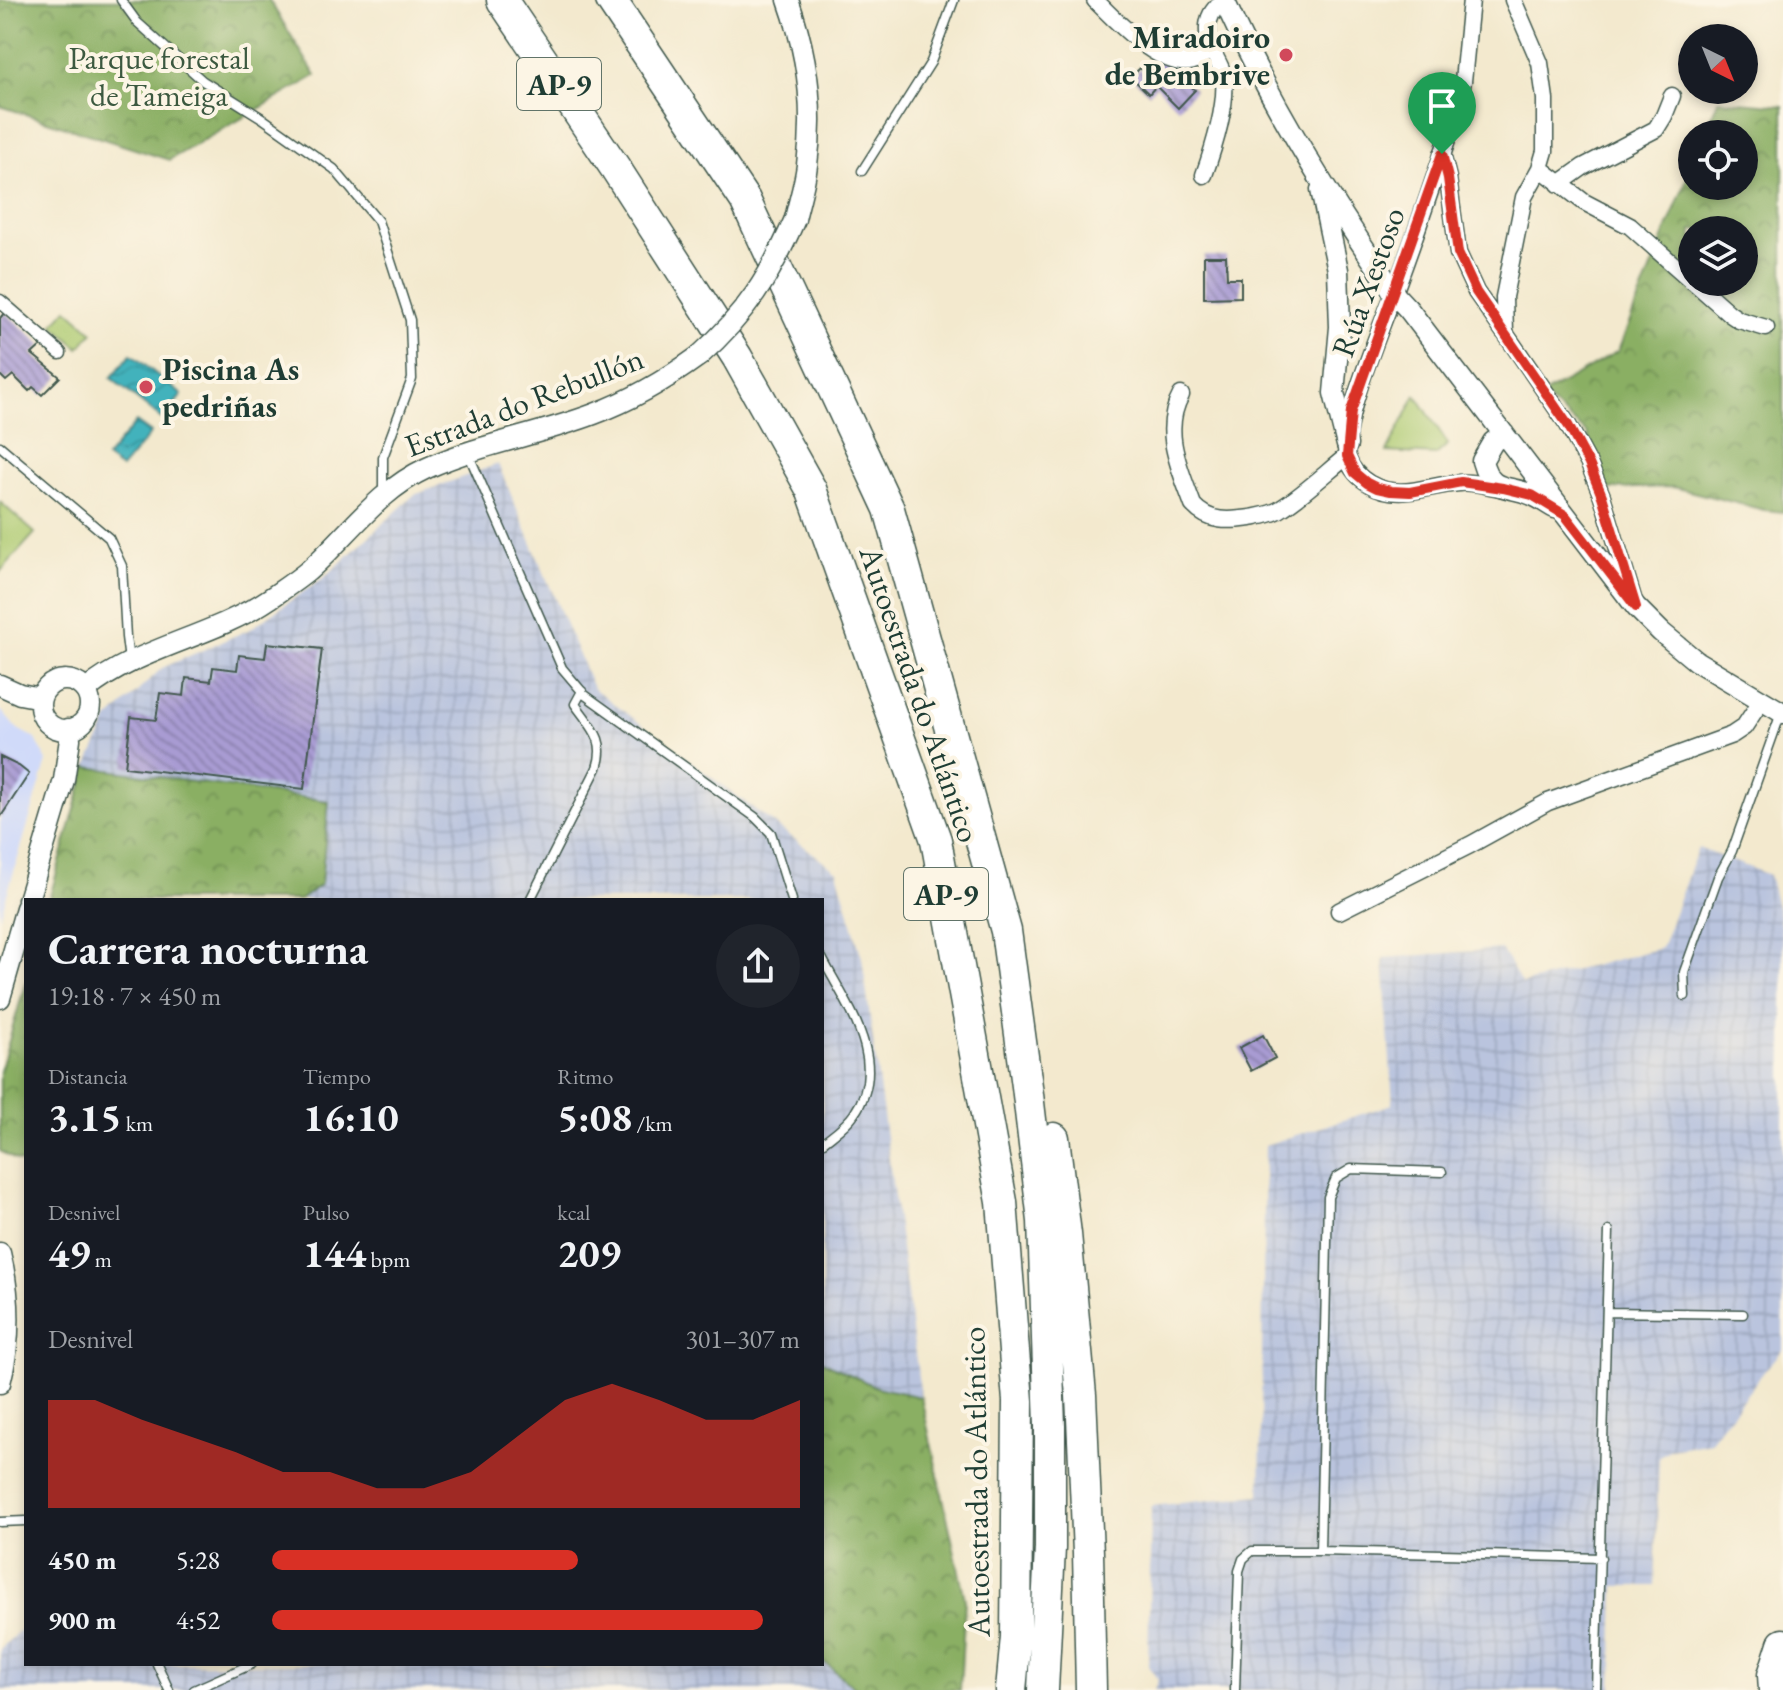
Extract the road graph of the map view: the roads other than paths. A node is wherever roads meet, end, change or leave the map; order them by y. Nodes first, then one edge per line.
1 (121, 0) edge
2 (502, 0) edge
3 (611, 0) edge
4 (788, 0) edge
5 (954, 0) edge
6 (1095, 0) edge
7 (1223, 0) edge
8 (1471, 0) edge
9 (1513, 0) edge
10 (1209, 44) junction
11 (1672, 96) dead end
12 (1442, 154) junction
13 (1540, 168) junction
14 (862, 171) dead end
15 (1204, 175) dead end
16 (1319, 179) junction
17 (1559, 184) junction
18 (1678, 268) edge
19 (1710, 296) edge
20 (0, 301) edge
21 (1766, 328) dead end
22 (1505, 333) junction
23 (60, 353) dead end
24 (1181, 395) dead end
25 (1504, 434) junction
26 (0, 446) edge
27 (1347, 451) junction
28 (468, 452) junction
29 (1482, 461) junction
30 (1535, 475) junction
31 (1461, 482) junction
32 (1509, 489) junction
33 (383, 496) junction
34 (1565, 515) junction
35 (1636, 607) junction
36 (129, 662) junction
37 (0, 685) edge
38 (86, 690) junction
39 (582, 691) junction
40 (41, 698) junction
41 (1761, 701) junction
42 (1782, 713) edge
43 (68, 729) junction
44 (29, 898) edge
45 (531, 898) edge
46 (791, 898) edge
47 (1339, 911) dead end
48 (24, 915) edge
49 (1006, 931) junction
50 (824, 962) edge
51 (1685, 996) dead end
52 (0, 998) edge
53 (824, 1141) edge
54 (1442, 1172) dead end
55 (1609, 1231) dead end
56 (0, 1253) edge
57 (1607, 1312) junction
58 (1743, 1314) dead end
59 (0, 1383) edge
60 (24, 1520) edge
61 (0, 1522) edge
62 (1320, 1551) junction
63 (1601, 1558) junction
64 (1783, 1644) edge
65 (158, 1666) edge
66 (248, 1666) edge
67 (169, 1690) edge
68 (194, 1690) edge
69 (1011, 1690) edge
70 (1043, 1690) edge
71 (1091, 1690) edge
72 (1235, 1690) edge
73 (1596, 1690) edge
74 (1774, 1690) edge

1 - 33 lane
2 - 69 highway, Autoestrada do Atlántico / AP-9
3 - 49 highway, Autoestrada do Atlántico / AP-9
4 - 28 street, Estrada do Rebullón, bridge
5 - 14 lane
6 - 10 street
7 - 10 street
7 - 16 street
8 - 12 street, Rúa Xestoso
9 - 13 street
10 - 15 street
11 - 17 street
12 - 22 street
12 - 27 street, Rúa Xestoso
13 - 17 street
13 - 22 street
16 - 25 street, bridge
16 - 27 street
17 - 18 street
19 - 21 street
20 - 23 street
22 - 35 street
24 - 27 street
25 - 29 street
25 - 30 street
26 - 36 lane
27 - 31 street
28 - 33 street, Estrada do Rebullón
28 - 39 lane
29 - 31 street
29 - 32 street
30 - 32 street
30 - 34 street
31 - 32 street
32 - 34 street
33 - 36 street, Estrada do Rebullón
34 - 35 street
35 - 41 street
36 - 38 street, Estrada do Rebullón
37 - 40 street
38 - 40 street
38 - 43 street
39 - 45 lane
39 - 46 lane
40 - 43 street
41 - 42 street
41 - 47 street
42 - 51 lane
43 - 44 street
48 - 52 street
49 - 70 highway, Autoestrada do Atlántico / AP-9
49 - 71 highway
50 - 53 lane
54 - 62 lane
55 - 57 lane
56 - 59 street
57 - 58 lane
57 - 63 lane
60 - 61 lane
62 - 63 lane
62 - 72 lane
63 - 73 lane
64 - 74 highway
65 - 67 lane
66 - 68 lane

